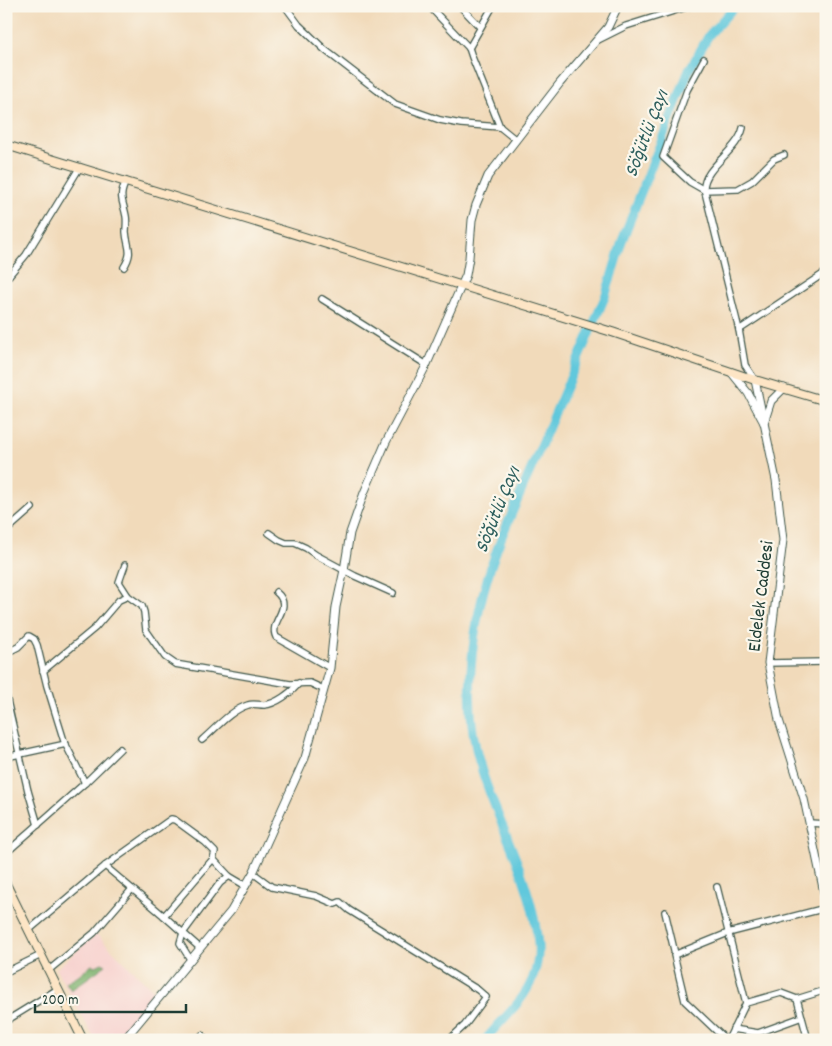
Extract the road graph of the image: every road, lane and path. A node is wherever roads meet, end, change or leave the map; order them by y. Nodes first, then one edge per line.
1 (285, 6) edge
2 (428, 6) edge
3 (460, 6) edge
4 (493, 6) edge
5 (618, 6) edge
6 (690, 6) edge
7 (480, 27) junction
8 (595, 42) junction
9 (469, 48) junction
10 (704, 60) dead end
11 (500, 127) junction
12 (743, 128) dead end
13 (516, 140) junction
14 (6, 145) edge
15 (784, 155) dead end
16 (80, 167) junction
17 (126, 182) junction
18 (704, 190) junction
19 (124, 267) dead end
20 (826, 272) edge
21 (6, 279) edge
22 (460, 286) junction
23 (322, 299) dead end
24 (739, 330) junction
25 (427, 365) junction
26 (730, 371) junction
27 (755, 380) junction
28 (784, 388) junction
29 (826, 401) edge
30 (764, 423) junction
31 (32, 508) dead end
32 (6, 531) edge
33 (269, 533) dead end
34 (125, 565) dead end
35 (344, 570) junction
36 (276, 592) dead end
37 (393, 593) dead end
38 (128, 596) junction
39 (6, 653) edge
40 (826, 662) edge
41 (768, 663) junction
42 (330, 668) junction
43 (43, 671) junction
44 (299, 683) junction
45 (323, 689) junction
46 (6, 696) edge
47 (202, 740) dead end
48 (66, 744) junction
49 (120, 749) dead end
50 (20, 754) junction
51 (6, 756) edge
52 (85, 783) junction
53 (809, 823) junction
54 (826, 824) edge
55 (38, 825) junction
56 (6, 853) edge
57 (213, 859) junction
58 (105, 866) junction
59 (253, 873) junction
60 (230, 876) junction
61 (6, 884) edge
62 (246, 886) junction
63 (717, 887) dead end
64 (132, 889) junction
65 (826, 902) edge
66 (826, 908) edge
67 (664, 912) dead end
68 (164, 916) junction
69 (29, 930) junction
70 (183, 933) junction
71 (728, 933) junction
72 (200, 948) junction
73 (675, 954) junction
74 (41, 955) junction
75 (190, 959) junction
76 (49, 970) junction
77 (6, 972) edge
78 (58, 989) junction
79 (826, 990) edge
80 (797, 999) junction
81 (746, 1003) junction
82 (802, 1017) junction
83 (6, 1021) edge
84 (733, 1029) junction
85 (758, 1033) junction
86 (83, 1040) edge
87 (124, 1040) edge
88 (449, 1040) edge
89 (727, 1040) edge
90 (760, 1040) edge
91 (808, 1040) edge

1 - 11 street
2 - 9 street
3 - 7 street
4 - 7 street
5 - 8 street
6 - 8 street
7 - 9 street
8 - 13 street
9 - 11 street
10 - 18 street
11 - 13 street
12 - 18 street
13 - 22 street
14 - 16 main road
15 - 18 street
16 - 17 main road
16 - 21 street
17 - 19 street
17 - 22 main road
18 - 24 street
20 - 24 street
22 - 25 street
22 - 26 main road
23 - 25 street
24 - 27 street
25 - 35 street
26 - 27 main road
26 - 30 street
27 - 28 main road
27 - 30 street, Eldelek Caddesi
28 - 29 main road
28 - 30 street
30 - 41 street, Eldelek Caddesi
31 - 32 street
33 - 35 street
34 - 38 street
35 - 37 street
35 - 42 street
36 - 42 street
38 - 43 street
38 - 44 street
39 - 43 street
40 - 41 street
41 - 53 street, Eldelek Caddesi
42 - 45 street
43 - 48 street
44 - 45 street
44 - 47 street
45 - 59 street
46 - 50 street
48 - 50 street
48 - 52 street
49 - 52 street
50 - 51 street
50 - 55 street
52 - 55 street
53 - 54 street
53 - 65 street, Eldelek Caddesi
55 - 56 street
57 - 58 street
57 - 60 street
57 - 68 street
58 - 64 street
58 - 69 street
59 - 62 street
59 - 88 street
60 - 62 street
60 - 70 street
61 - 69 main road
62 - 72 street
63 - 71 street
64 - 68 street
64 - 76 street
66 - 71 street
67 - 73 street
68 - 70 street
69 - 74 main road
70 - 72 street
70 - 75 street
71 - 73 street
71 - 81 street
72 - 75 street
73 - 89 street
74 - 76 main road
74 - 77 street
75 - 87 street
76 - 78 main road
78 - 83 street
78 - 86 main road
79 - 80 street
80 - 81 street
80 - 82 street
81 - 84 street
82 - 85 street
82 - 91 street
84 - 85 street
84 - 89 street
85 - 90 street

